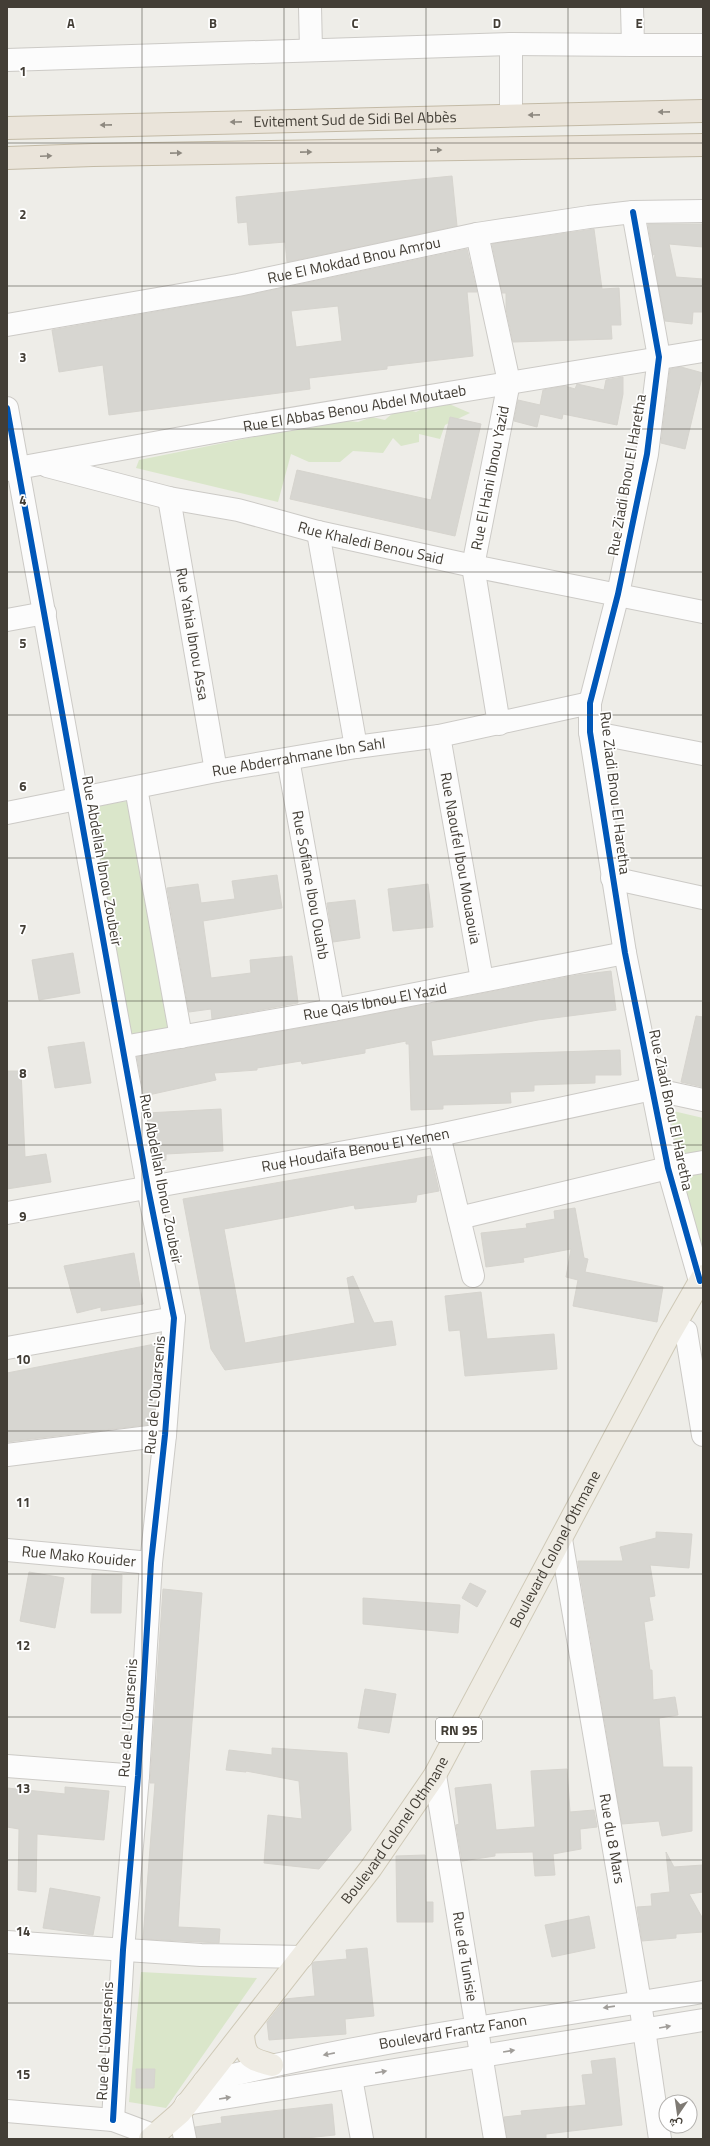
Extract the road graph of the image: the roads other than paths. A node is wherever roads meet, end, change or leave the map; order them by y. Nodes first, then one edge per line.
1 (310, 7) edge
2 (632, 7) edge
3 (511, 44) junction
4 (633, 45) junction
5 (703, 45) edge
6 (311, 50) junction
7 (7, 60) edge
8 (703, 111) edge
9 (511, 115) junction
10 (7, 128) edge
11 (703, 145) edge
12 (7, 158) edge
13 (703, 211) edge
14 (633, 212) junction
15 (477, 234) junction
16 (7, 325) edge
17 (703, 351) edge
18 (659, 357) junction
19 (509, 382) junction
20 (7, 408) edge
21 (40, 464) junction
22 (12, 469) edge
23 (169, 498) junction
24 (318, 532) junction
25 (473, 566) junction
26 (618, 594) junction
27 (703, 612) edge
28 (44, 613) junction
29 (7, 620) edge
30 (590, 703) junction
31 (499, 724) junction
32 (590, 732) junction
33 (440, 736) junction
34 (356, 747) junction
35 (703, 754) edge
36 (288, 759) junction
37 (216, 771) junction
38 (136, 788) junction
39 (77, 797) junction
40 (7, 813) edge
41 (612, 878) junction
42 (703, 898) edge
43 (625, 953) junction
44 (482, 980) junction
45 (333, 1010) junction
46 (181, 1037) junction
47 (123, 1048) junction
48 (652, 1089) junction
49 (703, 1100) edge
50 (439, 1135) junction
51 (703, 1162) edge
52 (668, 1168) junction
53 (148, 1188) junction
54 (7, 1213) edge
55 (459, 1218) junction
56 (473, 1276) dead end
57 (702, 1279) edge
58 (174, 1318) junction
59 (686, 1332) edge
60 (7, 1348) edge
61 (165, 1435) junction
62 (703, 1435) edge
63 (7, 1454) edge
64 (561, 1539) junction
65 (7, 1550) edge
66 (151, 1562) junction
67 (7, 1766) edge
68 (435, 1775) junction
69 (138, 1776) junction
70 (7, 1942) edge
71 (123, 1950) junction
72 (302, 1957) junction
73 (703, 1992) edge
74 (640, 2002) junction
75 (703, 2020) edge
76 (477, 2027) junction
77 (644, 2030) junction
78 (243, 2033) junction
79 (481, 2055) junction
80 (272, 2065) junction
81 (351, 2078) junction
82 (204, 2082) junction
83 (183, 2108) junction
84 (7, 2111) edge
85 (114, 2120) junction
86 (151, 2137) edge
87 (185, 2139) edge
88 (362, 2139) edge
89 (495, 2139) edge
90 (660, 2139) edge

1 - 6 street
2 - 4 street
3 - 4 street
3 - 6 street
3 - 9 street
4 - 5 street
6 - 7 street
8 -> 9 highway, Evitement Sud de Sidi Bel Abbès
9 -> 10 highway, Evitement Sud de Sidi Bel Abbès
12 -> 11 highway
13 - 14 street, Rue El Mokdad Bnou Amrou
14 - 15 street, Rue El Mokdad Bnou Amrou
14 - 18 street, Rue Ziadi Bnou El Haretha
15 - 16 street, Rue El Mokdad Bnou Amrou
15 - 19 street, Rue El Hani Ibnou Yazid
17 - 18 street, Rue El Abbas Benou Abdel Moutaeb
18 - 19 street, Rue El Abbas Benou Abdel Moutaeb
18 - 26 street, Rue Ziadi Bnou El Haretha
19 - 21 street, Rue El Abbas Benou Abdel Moutaeb
19 - 25 street, Rue El Hani Ibnou Yazid
20 - 22 street, Rue Abdellah Ibnou Zoubeir
21 - 22 street, Rue El Abbas Benou Abdel Moutaeb
21 - 23 street, Rue Khaledi Benou Said
22 - 28 street, Rue Abdellah Ibnou Zoubeir
23 - 24 street, Rue Khaledi Benou Said
23 - 37 street, Rue Yahia Ibnou Assa
24 - 25 street, Rue Khaledi Benou Said
24 - 34 street
25 - 26 street, Rue Khaledi Benou Said
25 - 31 street, Rue El Hani Ibnou Yazid
26 - 27 street, Rue Khaledi Benou Said
26 - 30 street, Rue Ziadi Bnou El Haretha
28 - 29 street
28 - 39 street, Rue Abdellah Ibnou Zoubeir
30 - 31 street, Rue Abderrahmane Ibn Sahl
30 - 32 street, Rue Ziadi Bnou El Haretha
31 - 33 street, Rue Abderrahmane Ibn Sahl
32 - 35 street
32 - 41 street, Rue Ziadi Bnou El Haretha
33 - 34 street, Rue Abderrahmane Ibn Sahl
33 - 44 street, Rue Naoufel Ibou Mouaouia
34 - 36 street, Rue Abderrahmane Ibn Sahl
36 - 37 street, Rue Abderrahmane Ibn Sahl
36 - 45 street, Rue Sofiane Ibou Ouahb
37 - 38 street, Rue Abderrahmane Ibn Sahl
38 - 39 street, Rue Abderrahmane Ibn Sahl
38 - 46 street
39 - 40 street, Rue Abderrahmane Ibn Sahl
39 - 47 street, Rue Abdellah Ibnou Zoubeir
41 - 42 street
41 - 43 street, Rue Ziadi Bnou El Haretha
43 - 44 street, Rue Qais Ibnou El Yazid
43 - 48 street, Rue Ziadi Bnou El Haretha
44 - 45 street, Rue Qais Ibnou El Yazid
45 - 46 street, Rue Qais Ibnou El Yazid
46 - 47 street, Rue Qais Ibnou El Yazid
47 - 53 street, Rue Abdellah Ibnou Zoubeir
48 - 49 street, Rue Houdaifa Benou El Yemen
48 - 50 street, Rue Houdaifa Benou El Yemen
48 - 52 street, Rue Ziadi Bnou El Haretha
50 - 53 street, Rue Houdaifa Benou El Yemen
50 - 55 street
51 - 52 street
52 - 55 street
52 - 57 street, Rue Ziadi Bnou El Haretha
53 - 54 street, Rue Houdaifa Benou El Yemen
53 - 58 street, Rue Abdellah Ibnou Zoubeir
55 - 56 street
57 - 59 main road, Boulevard Colonel Othmane / RN 95
58 - 60 street
58 - 61 street, Rue de L'Ouarsenis
59 - 62 street
59 - 64 main road, Boulevard Colonel Othmane / RN 95
61 - 63 street
61 - 66 street, Rue de L'Ouarsenis
64 - 68 main road, Boulevard Colonel Othmane / RN 95
64 - 74 street, Rue du 8 Mars
65 - 66 street, Rue Mako Kouider
66 - 69 street, Rue de L'Ouarsenis
67 - 69 street
68 - 72 main road, Boulevard Colonel Othmane / RN 95
68 - 76 street, Rue de Tunisie
69 - 71 street, Rue de L'Ouarsenis
70 - 71 street
71 - 72 street
71 - 85 street, Rue de L'Ouarsenis
72 - 78 main road, Boulevard Colonel Othmane / RN 95
73 - 74 street, Boulevard Frantz Fanon
74 -> 76 street, Boulevard Frantz Fanon
74 - 77 street, Rue du 8 Mars
77 -> 75 street
76 - 79 street, Rue de Tunisie
76 -> 80 street, Boulevard Frantz Fanon
79 -> 77 street
77 - 90 street, Rue du 8 Mars
78 - 80 main road
78 - 82 main road, Boulevard Colonel Othmane / RN 95
81 -> 79 street
79 - 89 street, Rue de Tunisie
80 - 82 street, Boulevard Frantz Fanon
83 -> 81 street
81 - 88 street
82 - 83 main road, Boulevard Colonel Othmane / RN 95
83 - 86 main road, Boulevard Colonel Othmane / RN 95
83 - 87 street
84 - 85 street
85 - 86 street

